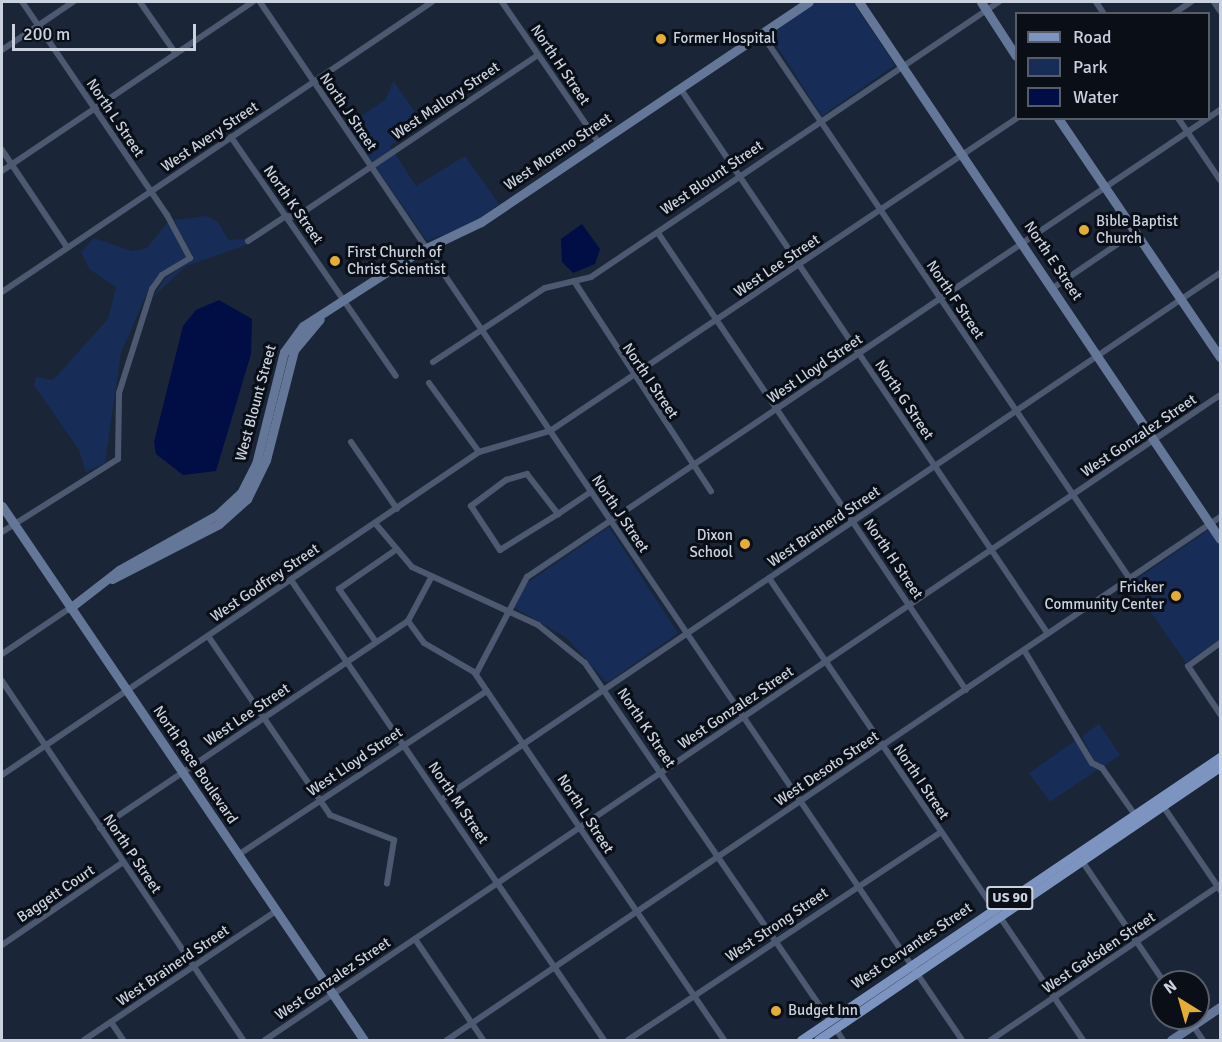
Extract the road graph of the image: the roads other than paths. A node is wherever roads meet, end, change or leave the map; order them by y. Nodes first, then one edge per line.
1 (22, 2) edge
2 (73, 2) edge
3 (140, 2) edge
4 (254, 2) edge
5 (260, 2) edge
6 (432, 2) edge
7 (502, 2) edge
8 (808, 2) edge
9 (859, 2) edge
10 (999, 2) edge
11 (1191, 2) edge
12 (1214, 2) edge
13 (984, 6) edge
14 (1221, 10) edge
15 (1176, 12) edge
16 (38, 26) junction
17 (761, 33) junction
18 (2, 50) edge
19 (1015, 53) edge
20 (176, 54) junction
21 (538, 55) junction
22 (903, 66) junction
23 (314, 81) junction
24 (680, 88) junction
25 (94, 109) junction
26 (1015, 119) edge
27 (1059, 120) edge
28 (1179, 120) edge
29 (1205, 120) edge
30 (821, 122) junction
31 (1188, 132) junction
32 (231, 137) junction
33 (598, 143) junction
34 (2, 150) edge
35 (963, 155) junction
36 (11, 165) junction
37 (371, 166) junction
38 (2, 171) edge
39 (739, 177) junction
40 (1221, 180) edge
41 (1106, 188) junction
42 (150, 191) junction
43 (881, 211) junction
44 (286, 216) junction
45 (1135, 231) junction
46 (658, 233) junction
47 (248, 241) dead end
48 (1023, 244) junction
49 (67, 247) junction
50 (426, 249) junction
51 (799, 266) junction
52 (1221, 273) edge
53 (574, 281) junction
54 (1053, 288) junction
55 (2, 292) edge
56 (940, 299) junction
57 (1182, 300) junction
58 (346, 301) junction
59 (320, 319) joint
60 (717, 321) junction
61 (481, 330) junction
62 (859, 354) junction
63 (1099, 356) junction
64 (1221, 357) edge
65 (433, 362) dead end
66 (396, 376) dead end
67 (633, 376) junction
68 (429, 383) dead end
69 (1221, 395) edge
70 (777, 410) junction
71 (1016, 411) junction
72 (550, 431) junction
73 (1155, 439) junction
74 (351, 442) dead end
75 (479, 452) junction
76 (694, 466) junction
77 (934, 467) junction
78 (711, 491) dead end
79 (591, 492) junction
80 (1073, 495) junction
81 (2, 506) edge
82 (397, 509) junction
83 (558, 514) junction
84 (1221, 517) edge
85 (610, 521) junction
86 (853, 522) junction
87 (375, 523) junction
88 (14, 524) junction
89 (1210, 524) junction
90 (2, 532) edge
91 (1221, 539) edge
92 (991, 550) junction
93 (394, 551) junction
94 (431, 578) junction
95 (769, 578) junction
96 (1130, 579) junction
97 (291, 580) junction
98 (909, 605) junction
99 (70, 608) junction
100 (507, 610) junction
101 (408, 621) junction
102 (687, 633) junction
103 (1048, 634) junction
104 (208, 636) junction
105 (376, 642) junction
106 (1221, 643) edge
107 (1024, 650) junction
108 (2, 654) edge
109 (347, 662) junction
110 (826, 662) junction
111 (476, 674) junction
112 (2, 681) edge
113 (605, 689) junction
114 (126, 690) junction
115 (966, 690) junction
116 (487, 691) junction
117 (1221, 714) edge
118 (264, 718) junction
119 (744, 718) junction
120 (524, 744) junction
121 (44, 745) junction
122 (403, 745) junction
123 (883, 746) junction
124 (1221, 757) edge
125 (1221, 767) edge
126 (1200, 771) junction
127 (662, 772) junction
128 (182, 773) junction
129 (2, 775) edge
130 (320, 800) junction
131 (441, 800) junction
132 (800, 801) junction
133 (1163, 806) junction
134 (1135, 815) junction
135 (100, 828) junction
136 (580, 828) junction
137 (941, 832) junction
138 (1098, 850) junction
139 (238, 855) junction
140 (719, 856) junction
141 (1082, 861) junction
142 (123, 862) junction
143 (387, 883) dead end
144 (498, 883) junction
145 (857, 886) junction
146 (1220, 887) edge
147 (276, 911) junction
148 (636, 912) junction
149 (997, 913) junction
150 (415, 939) junction
151 (776, 941) junction
152 (1136, 942) junction
153 (2, 945) edge
154 (193, 966) junction
155 (555, 968) junction
156 (914, 969) junction
157 (1156, 970) edge
158 (332, 995) junction
159 (693, 996) junction
160 (1054, 998) junction
161 (111, 1022) junction
162 (472, 1024) junction
163 (833, 1025) junction
164 (1182, 1030) edge
165 (84, 1041) edge
166 (123, 1041) edge
167 (243, 1041) edge
168 (265, 1041) edge
169 (364, 1041) edge
170 (447, 1041) edge
171 (483, 1041) edge
172 (604, 1041) edge
173 (628, 1041) edge
174 (724, 1041) edge
175 (801, 1041) edge
176 (818, 1041) edge
177 (843, 1041) edge
178 (962, 1041) edge
179 (991, 1041) edge
180 (1083, 1041) edge
181 (1171, 1041) edge

1 - 16 street, North L Street
2 - 16 street
3 - 20 street
4 - 20 street
5 - 23 street, North J Street
6 - 23 street, West Avery Street
7 - 21 street, North H Street
8 - 17 street, West Moreno Street
9 - 22 street, North E Street
10 - 13 street, West Blount Street
11 - 15 street
12 - 14 street
13 - 19 street
13 - 22 street, West Blount Street
16 - 18 street
16 - 25 street, North L Street
17 - 24 street, West Moreno Street
17 - 30 street, North F Street
20 - 25 street
21 - 33 street, North H Street
21 - 37 street, West Mallory Street
22 - 30 street, West Blount Street
22 - 35 street, North E Street
23 - 32 street, West Avery Street
23 - 37 street, North J Street
24 - 33 street, West Moreno Street
24 - 39 street, North G Street
25 - 36 street
25 - 42 street, North L Street
26 - 35 street, West Lee Street
27 - 41 street
28 - 31 street
29 - 31 street, West Lloyd Street
30 - 39 street, West Blount Street
30 - 43 street, North F Street
31 - 40 street
31 - 41 street, West Lloyd Street
32 - 42 street, West Avery Street
32 - 44 street, North K Street
33 - 50 street, West Moreno Street
34 - 36 street
35 - 43 street, West Lee Street
35 - 48 street, North E Street
36 - 38 street
36 - 49 street
37 - 44 street, West Mallory Street
37 - 50 street, North J Street
39 - 46 street, West Blount Street
39 - 51 street, North G Street
41 - 45 street
41 - 48 street, West Lloyd Street
42 - 49 street, West Avery Street
42 - 88 street, North L Street
43 - 51 street, West Lee Street
43 - 56 street, North F Street
44 - 47 street, West Mallory Street
44 - 58 street, North K Street
45 - 54 street
45 - 57 street
46 - 53 street, West Blount Street
46 - 60 street, North H Street
48 - 54 street, North E Street
48 - 56 street, West Lloyd Street
49 - 55 street, West Avery Street
50 - 58 street, West Moreno Street
50 - 61 street, North J Street
51 - 60 street, West Lee Street
51 - 62 street, North G Street
52 - 57 street, West Brainerd Street
53 - 61 street, West Blount Street
53 - 67 street, North I Street
54 - 63 street, North E Street
56 - 62 street, West Lloyd Street
56 - 71 street, North F Street
57 - 63 street, West Brainerd Street
57 - 64 street
58 - 59 street, West Moreno Street
58 - 66 street, North K Street
59 - 99 street, West Blount Street
60 - 67 street, West Lee Street
60 - 70 street, North H Street
61 - 65 street, West Blount Street
61 - 72 street, North J Street
62 - 70 street, West Lloyd Street
62 - 77 street, North G Street
63 - 71 street, West Brainerd Street
63 - 73 street, North E Street
67 - 72 street, West Lee Street
67 - 76 street, North I Street
68 - 75 street
69 - 73 street, West Gonzalez Street
70 - 76 street, West Lloyd Street
70 - 86 street, North H Street
71 - 77 street, West Brainerd Street
71 - 80 street, North F Street
72 - 75 street, West Godfrey Street
72 - 79 street, North J Street
73 - 80 street, West Gonzalez Street
73 - 89 street, North E Street
74 - 82 street
75 - 82 street, West Godfrey Street
76 - 78 street, North I Street
76 - 85 street, West Lloyd Street
77 - 86 street, West Brainerd Street
77 - 92 street, North G Street
79 - 83 street
79 - 85 street, North J Street
80 - 92 street, West Gonzalez Street
80 - 96 street, North F Street
81 - 88 street, North Pace Boulevard
82 - 87 street, West Godfrey Street
83 - 83 street
84 - 89 street, West Desoto Street
85 - 100 street, West Lloyd Street
85 - 102 street, North J Street
86 - 95 street, West Brainerd Street
86 - 98 street, North H Street
87 - 93 street, North K Street
87 - 97 street, West Godfrey Street
88 - 90 street
88 - 99 street, North Pace Boulevard
89 - 91 street, North E Street
89 - 96 street, West Desoto Street
92 - 98 street, West Gonzalez Street
92 - 103 street, North G Street
93 - 94 street, North K Street
93 - 105 street
94 - 100 street, North K Street
94 - 101 street
95 - 102 street, West Brainerd Street
95 - 110 street, North I Street
96 - 103 street, West Desoto Street
97 - 104 street, West Godfrey Street
97 - 109 street, North M Street
98 - 110 street, West Gonzalez Street
98 - 115 street, North H Street
99 - 108 street, West Blount Street
99 - 114 street, North Pace Boulevard
100 - 111 street, West Lloyd Street
100 - 113 street, North K Street
101 - 105 street, West Lee Street
101 - 111 street, North L Street
102 - 113 street, West Brainerd Street
102 - 119 street, North J Street
103 - 107 street, West Desoto Street
104 - 114 street, West Godfrey Street
104 - 118 street
105 - 109 street, West Lee Street
106 - 117 street
107 - 115 street, West Desoto Street
107 - 134 street
109 - 118 street, West Lee Street
109 - 122 street, North M Street
110 - 119 street, West Gonzalez Street
110 - 123 street, North I Street
111 - 116 street, North L Street
112 - 121 street, North P Street
113 - 120 street, West Brainerd Street
113 - 127 street, North K Street
114 - 121 street, West Godfrey Street
114 - 128 street, North Pace Boulevard
115 - 123 street, West Desoto Street
116 - 120 street, North L Street
116 - 122 street, West Lloyd Street
118 - 128 street, West Lee Street
118 - 130 street
119 - 127 street, West Gonzalez Street
119 - 132 street, North J Street
120 - 131 street, West Brainerd Street
120 - 136 street, North L Street
121 - 129 street, West Godfrey Street
121 - 135 street, North P Street
122 - 130 street, West Lloyd Street
122 - 131 street, North M Street
123 - 132 street, West Desoto Street
123 - 137 street, North I Street
124 - 126 main road, West Cervantes Street / US 90
125 - 133 main road, West Cervantes Street / US 90
126 - 133 main road
126 - 134 main road, West Cervantes Street / US 90
127 - 136 street, West Gonzalez Street
127 - 140 street, North K Street
128 - 135 street, West Lee Street
128 - 139 street, North Pace Boulevard
130 - 139 street, West Lloyd Street
130 - 143 street
131 - 144 street, North M Street
132 - 140 street, West Desoto Street
132 - 145 street, North J Street
133 - 138 main road, West Cervantes Street / US 90
133 - 146 street
134 - 138 main road
134 - 149 main road, West Cervantes Street / US 90
135 - 142 street, North P Street
136 - 144 street, West Gonzalez Street
136 - 148 street, North L Street
137 - 145 street, West Strong Street
137 - 149 street, North I Street
138 - 141 main road, West Cervantes Street / US 90
139 - 147 street, North Pace Boulevard
140 - 148 street, West Desoto Street
140 - 151 street, North K Street
141 - 149 main road, West Cervantes Street / US 90
141 - 152 street
142 - 153 street, Baggett Court
142 - 154 street, North P Street
144 - 150 street, West Gonzalez Street
144 - 155 street, North M Street
145 - 151 street, West Strong Street
145 - 156 street, North J Street
146 - 152 street, West Gadsden Street
147 - 154 street, West Brainerd Street
147 - 158 street, North Pace Boulevard
148 - 155 street, West Desoto Street
148 - 159 street, North L Street
149 - 156 main road, West Cervantes Street / US 90
149 - 160 street, North I Street
150 - 158 street, West Gonzalez Street
150 - 162 street
151 - 159 street, West Strong Street
151 - 163 street, North K Street
152 - 157 street
152 - 160 street, West Gadsden Street
154 - 161 street, West Brainerd Street
154 - 167 street, North P Street
155 - 162 street, West Desoto Street
155 - 172 street, North M Street
156 - 163 main road, West Cervantes Street / US 90
156 - 178 street, North J Street
158 - 168 street, West Gonzalez Street
158 - 169 street, North Pace Boulevard
159 - 173 street, West Strong Street
159 - 174 street, North L Street
160 - 179 street, West Gadsden Street
160 - 180 street, North I Street
161 - 165 street, West Brainerd Street
161 - 166 street
162 - 170 street, West Desoto Street
162 - 171 street
163 - 175 main road, West Cervantes Street / US 90
163 - 176 main road, West Cervantes Street / US 90
163 - 177 street, North K Street
164 - 181 street

